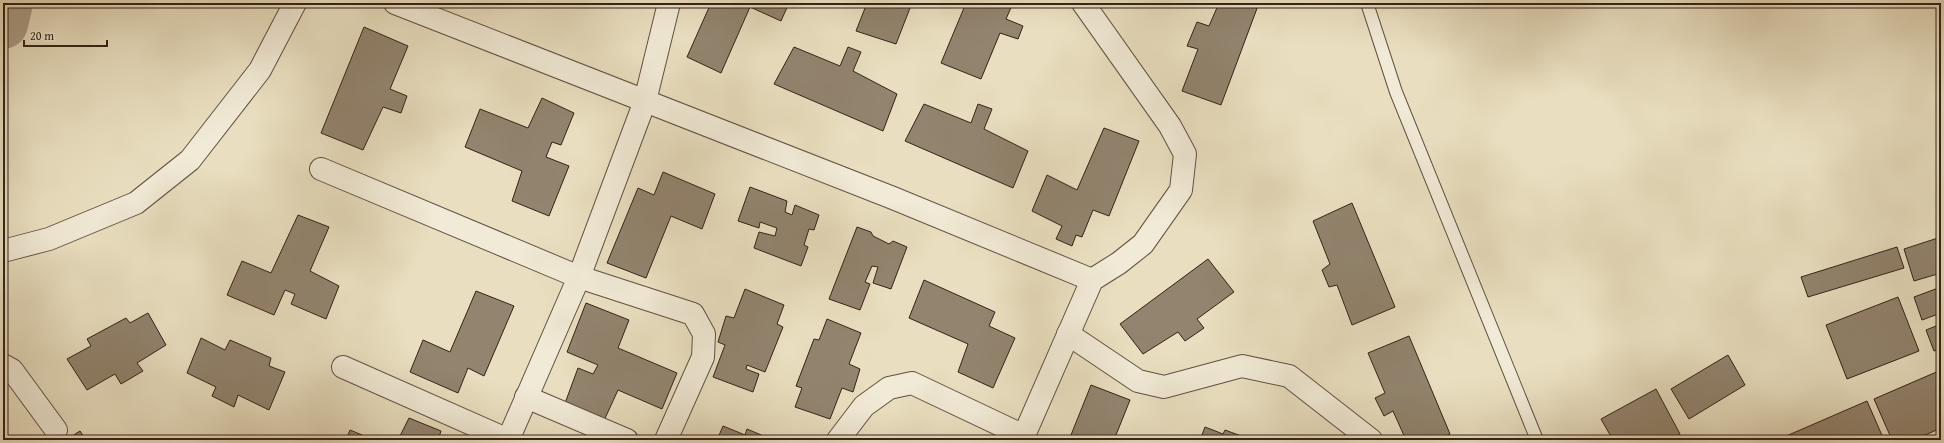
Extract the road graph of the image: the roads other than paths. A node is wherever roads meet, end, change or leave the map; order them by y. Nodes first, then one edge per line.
1 (295, 3) edge
2 (395, 3) edge
3 (669, 3) edge
4 (1083, 3) edge
5 (1367, 3) edge
6 (645, 102) junction
7 (321, 169) dead end
8 (3, 251) edge
9 (578, 277) junction
10 (1092, 280) junction
11 (1068, 334) junction
12 (3, 365) edge
13 (344, 368) dead end
14 (526, 397) junction
15 (56, 430) dead end
16 (1023, 438) edge
17 (508, 440) edge
18 (627, 440) edge
19 (666, 440) edge
20 (838, 440) edge
21 (1370, 440) edge
22 (1537, 440) edge

1 - 8 street
2 - 6 street
3 - 6 street
4 - 10 street
5 - 22 lane
6 - 9 street
6 - 10 street
7 - 9 street
9 - 14 street
9 - 19 street
10 - 11 street
11 - 16 street
11 - 21 street
12 - 15 street
13 - 17 street
14 - 17 street
14 - 18 street
16 - 20 street

